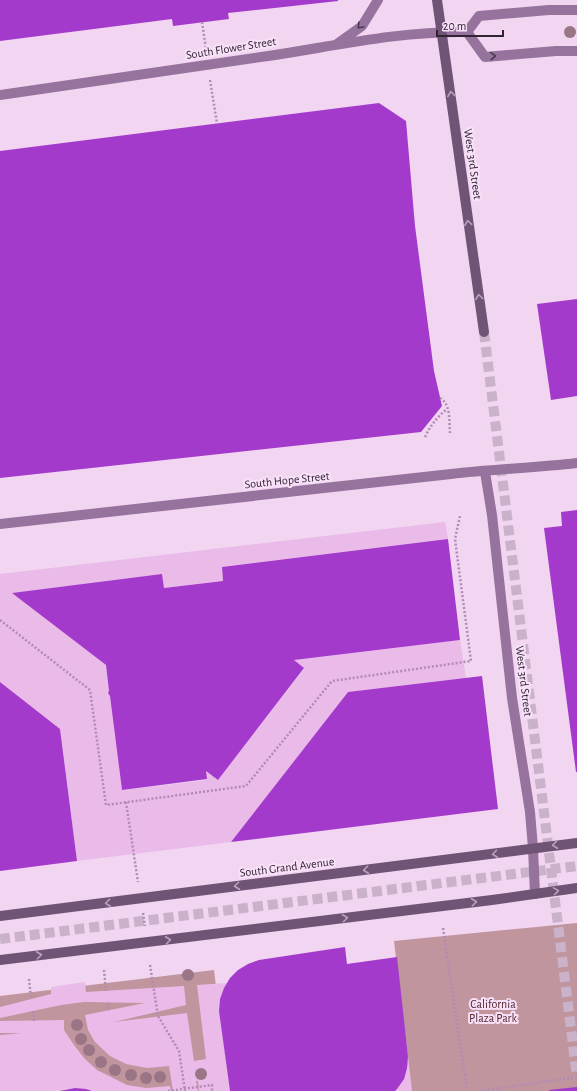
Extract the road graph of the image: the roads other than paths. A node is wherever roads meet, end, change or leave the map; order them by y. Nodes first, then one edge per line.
1 (378, 0) edge
2 (437, 0) edge
3 (577, 10) edge
4 (441, 31) junction
5 (467, 32) junction
6 (335, 46) junction
7 (577, 51) edge
8 (0, 95) edge
9 (484, 332) tunnel mouth
10 (577, 463) edge
11 (485, 472) junction
12 (0, 524) edge
13 (577, 843) edge
14 (534, 848) junction
15 (577, 888) edge
16 (535, 894) junction
17 (0, 916) edge
18 (0, 960) edge

1 -> 6 main road
2 - 4 main road, West 3rd Street
3 - 5 main road
4 - 5 main road, South Flower Street
4 - 6 main road, South Flower Street
9 -> 4 main road, West 3rd Street
5 -> 7 main road
6 - 8 main road, South Flower Street
10 - 11 main road, South Hope Street
11 - 12 main road, South Hope Street
11 - 14 main road, West 3rd Street
13 -> 14 main road, South Grand Avenue
14 - 16 main road, West 3rd Street
14 -> 17 main road, South Grand Avenue
16 -> 15 main road
18 -> 16 main road

